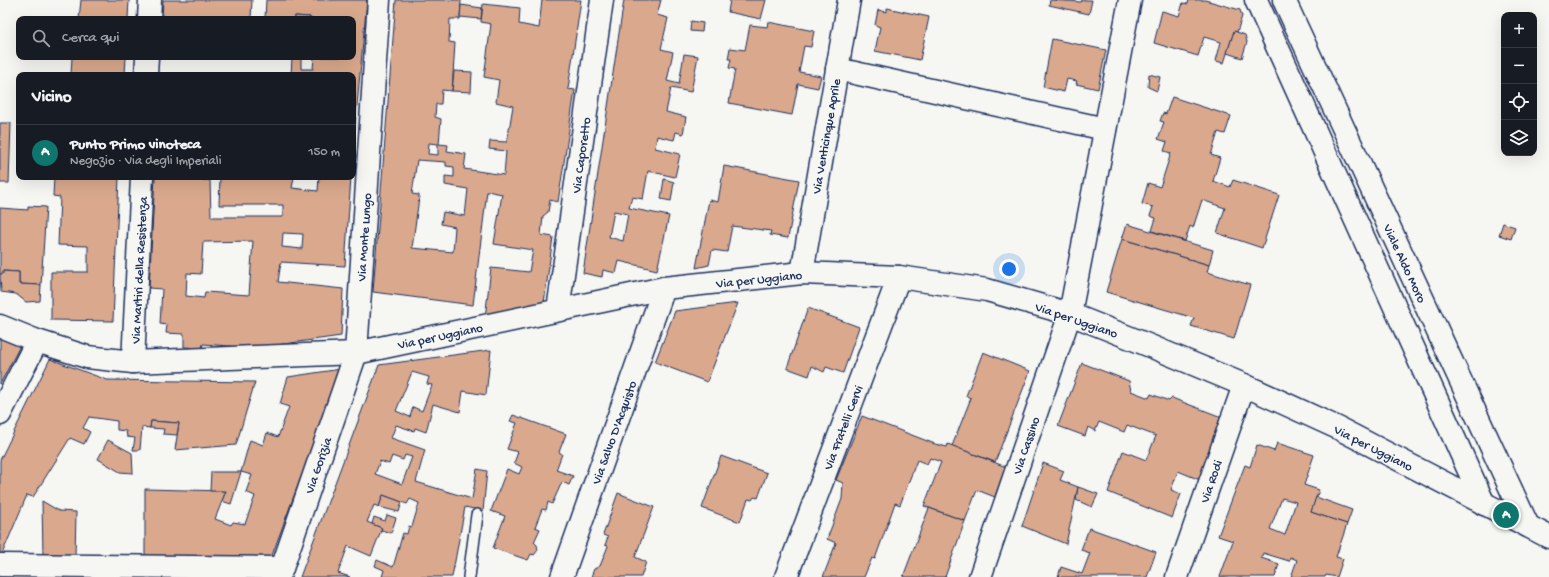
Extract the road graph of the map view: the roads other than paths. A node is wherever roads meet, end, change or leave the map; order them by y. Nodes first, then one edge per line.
1 (150, 0) edge
2 (379, 0) edge
3 (602, 0) edge
4 (849, 0) edge
5 (1130, 0) edge
6 (1256, 0) edge
7 (1284, 0) edge
8 (149, 16) edge
9 (147, 60) edge
10 (837, 69) junction
11 (146, 72) edge
12 (1105, 129) junction
13 (142, 180) edge
14 (802, 273) junction
15 (899, 277) junction
16 (664, 288) junction
17 (558, 310) junction
18 (1070, 314) junction
19 (0, 326) edge
20 (36, 341) junction
21 (356, 353) junction
22 (133, 362) junction
23 (1244, 386) junction
24 (0, 414) edge
25 (1484, 504) junction
26 (477, 515) dead end
27 (1528, 526) junction
28 (1549, 537) edge
29 (0, 565) edge
30 (280, 572) edge
31 (469, 577) edge
32 (562, 577) edge
33 (786, 577) edge
34 (980, 577) edge
35 (1177, 577) edge

1 - 8 street
2 - 21 street, Via Monte Lungo
3 - 17 street, Via Caporetto
4 - 10 street, Via Venticinque Aprile
5 - 12 street, Via Cassino
6 - 25 street
7 - 27 street, Viale Aldo Moro
9 - 11 street
10 - 12 street
10 - 14 street, Via Venticinque Aprile
12 - 18 street, Via Cassino
13 - 22 street, Via Martiri della Resistenza
14 - 15 street, Via per Uggiano
14 - 16 street, Via per Uggiano
15 - 18 street, Via per Uggiano
15 - 33 street, Via Fratelli Cervi
16 - 17 street, Via per Uggiano
16 - 32 street, Via Salvo D'Acquisto
17 - 21 street, Via per Uggiano
18 - 23 street, Via per Uggiano
18 - 34 street, Via Cassino
19 - 20 street, Via per Uggiano
20 - 22 street, Via per Uggiano
20 - 24 street
21 - 22 street, Via per Uggiano
21 - 30 street, Via Gorizia
23 - 25 street, Via per Uggiano
23 - 35 street, Via Rodi
25 - 27 street, Via per Uggiano
26 - 31 lane
27 - 28 street
29 - 30 street

